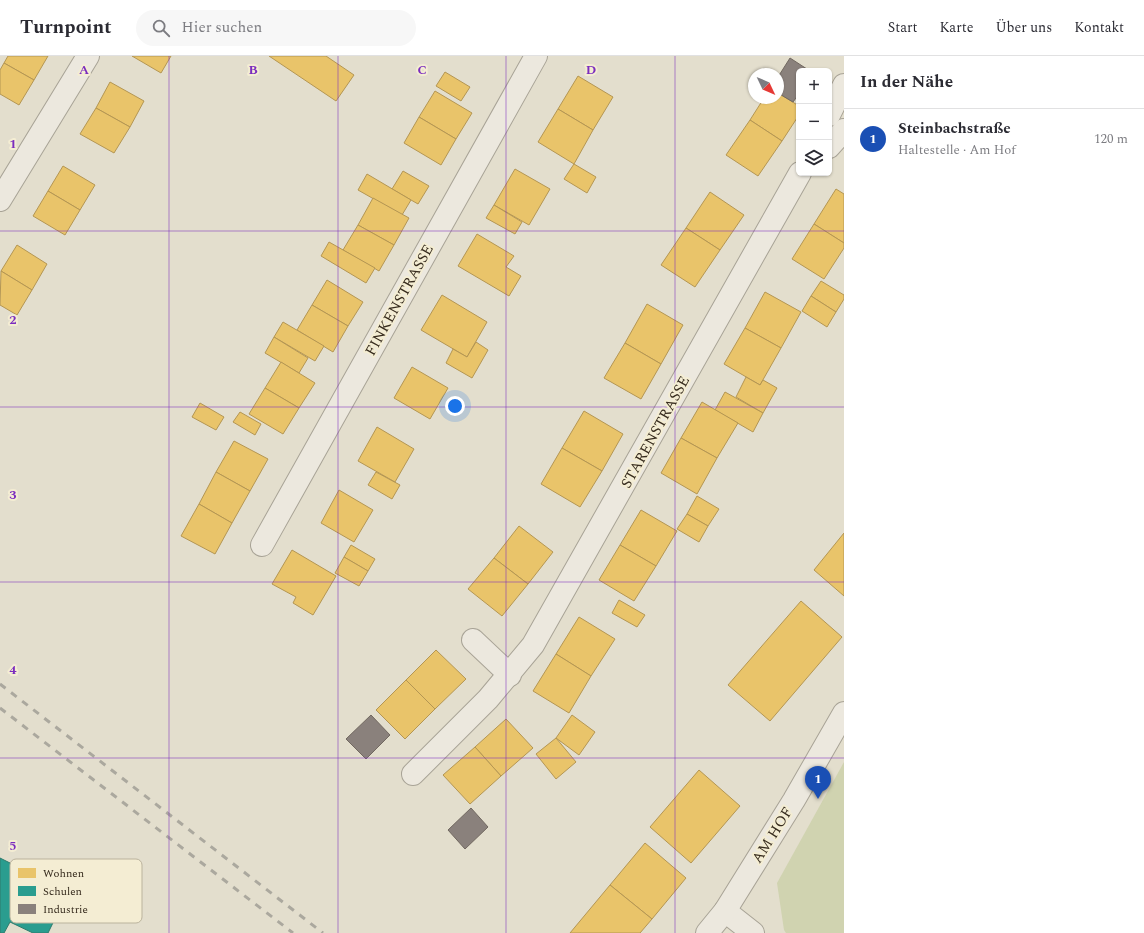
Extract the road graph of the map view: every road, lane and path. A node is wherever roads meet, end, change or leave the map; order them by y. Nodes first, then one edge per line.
1 (88, 56) edge
2 (536, 56) edge
3 (844, 85) edge
4 (832, 109) edge
5 (844, 130) edge
6 (832, 144) edge
7 (800, 177) edge
8 (0, 200) edge
9 (262, 545) dead end
10 (473, 640) dead end
11 (510, 674) junction
12 (844, 713) edge
13 (413, 774) dead end
14 (725, 911) junction
15 (707, 933) edge
16 (753, 933) edge

1 - 8 street
2 - 9 street, FINKENSTRASSE
3 - 4 street
5 - 6 street
7 - 11 street, STARENSTRASSE
10 - 11 street
11 - 13 street, STARENSTRASSE
12 - 14 street, AM HOF
14 - 15 street, AM HOF
14 - 16 street

